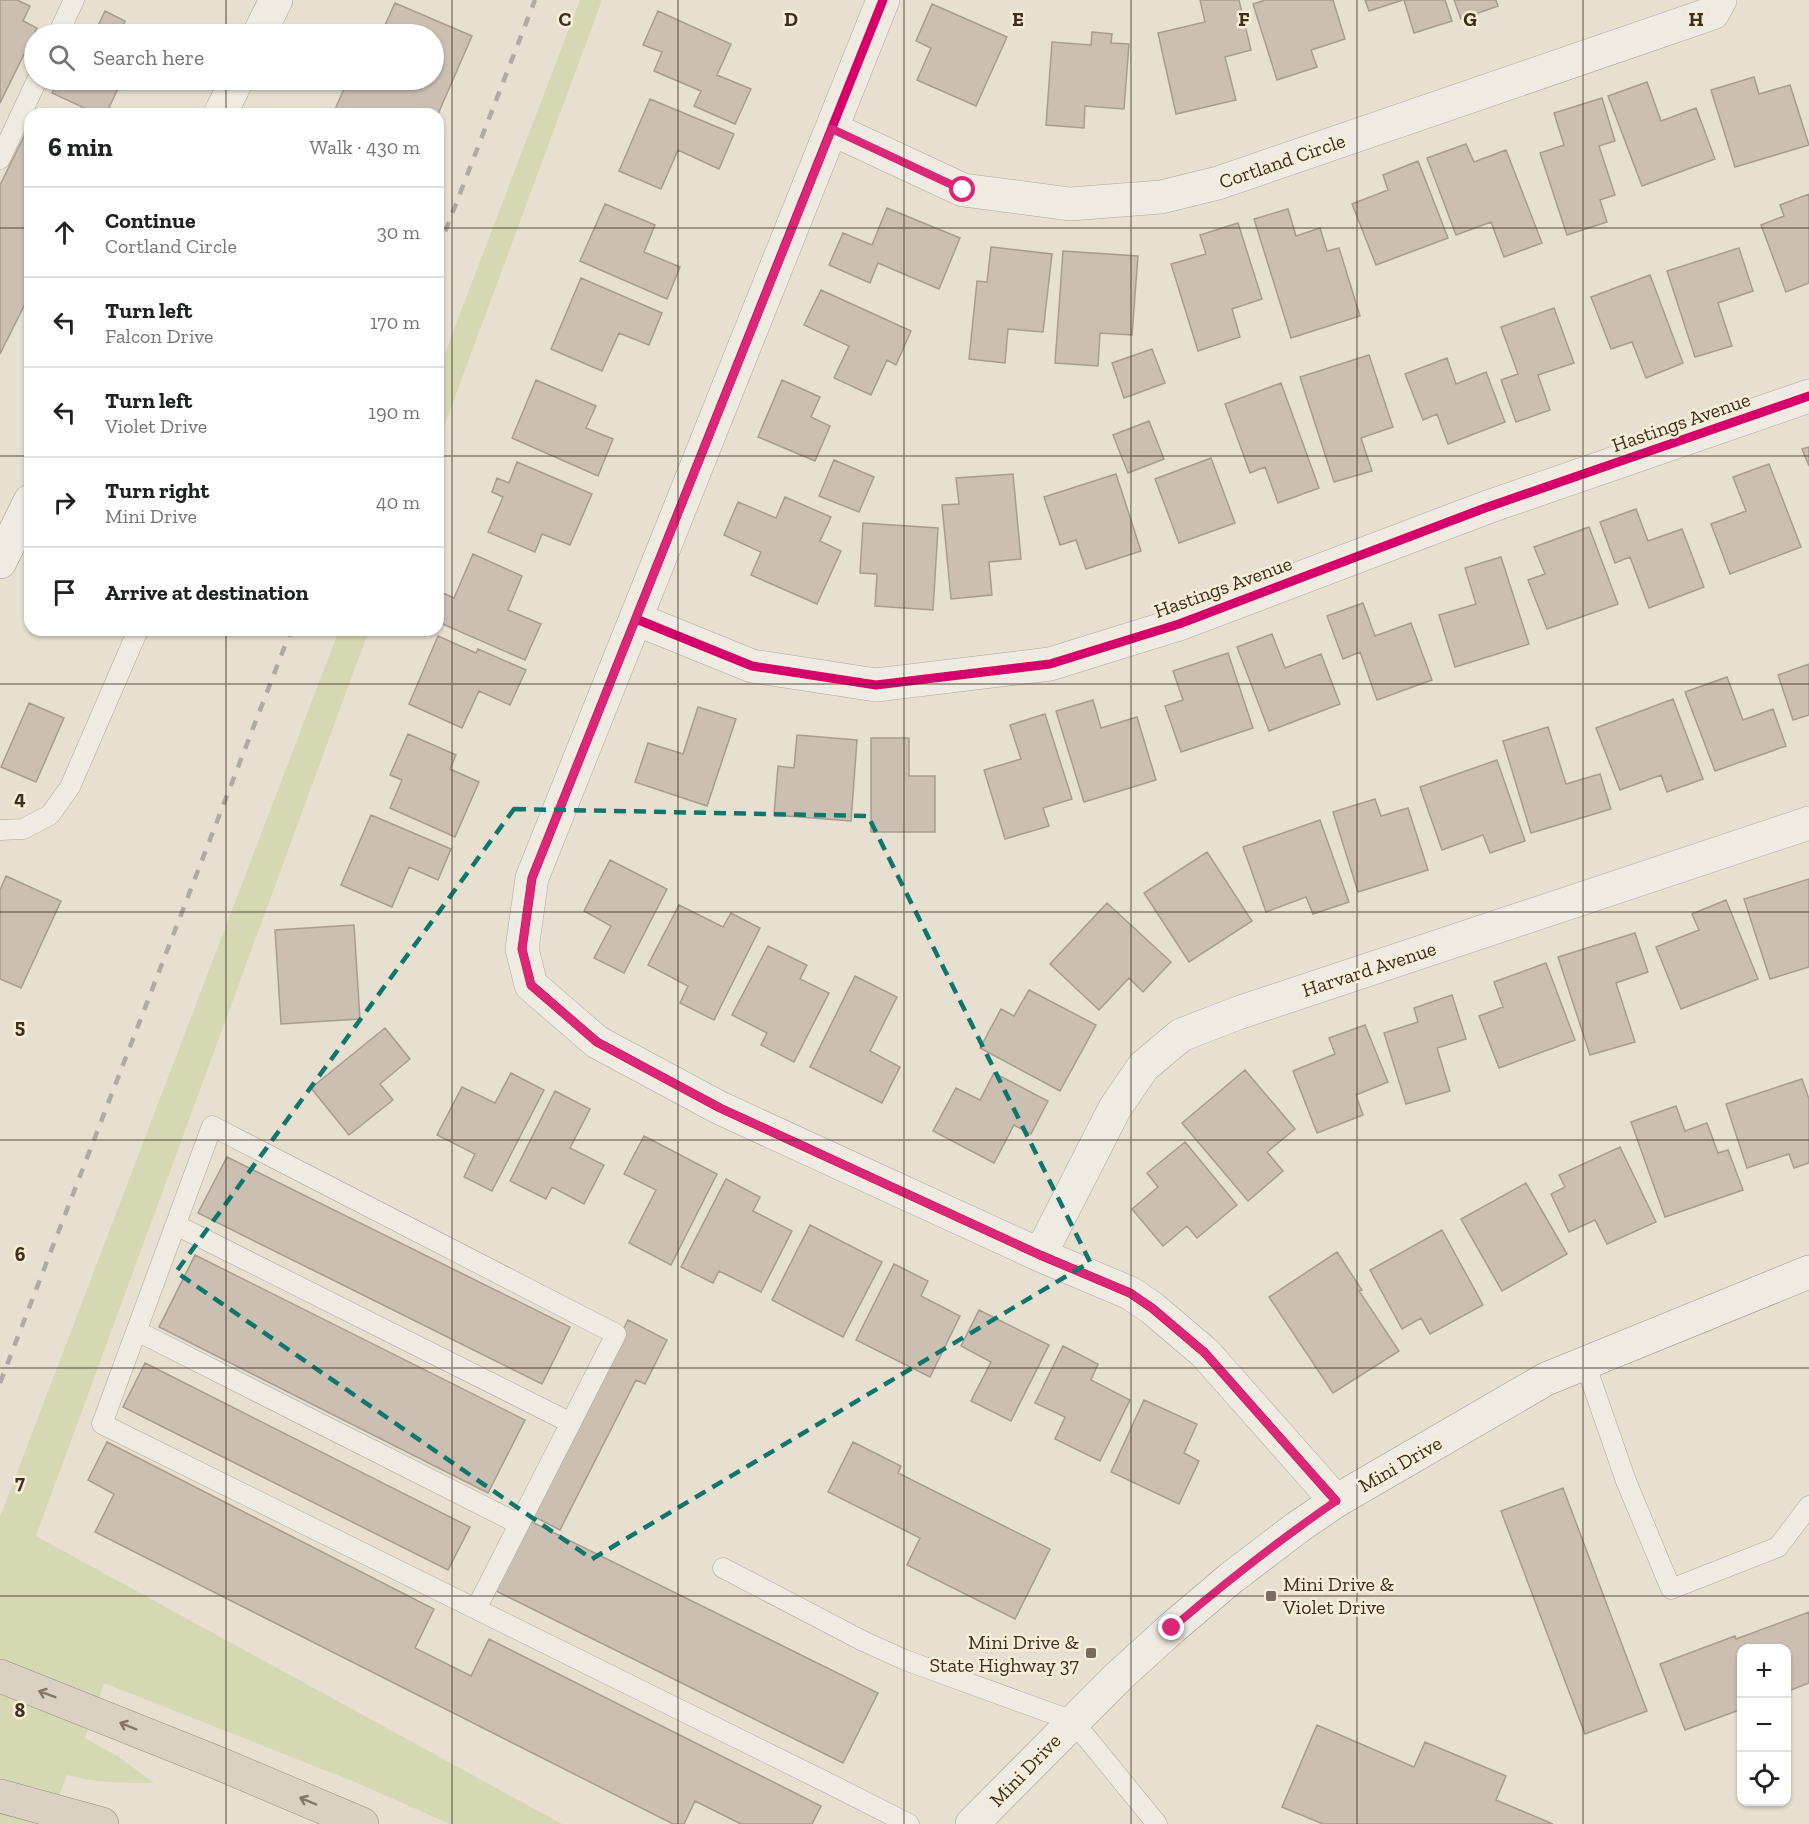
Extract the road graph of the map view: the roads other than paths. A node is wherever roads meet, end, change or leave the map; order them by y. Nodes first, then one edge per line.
1 (74, 0) edge
2 (276, 0) edge
3 (883, 0) edge
4 (1720, 0) edge
5 (63, 24) edge
6 (264, 24) edge
7 (32, 90) edge
8 (232, 90) edge
9 (223, 108) edge
10 (832, 129) junction
11 (0, 159) edge
12 (1809, 396) edge
13 (24, 512) edge
14 (2, 554) edge
15 (636, 619) junction
16 (135, 636) edge
17 (1809, 823) edge
18 (0, 830) edge
19 (176, 1225) junction
20 (1040, 1255) junction
21 (1809, 1272) edge
22 (137, 1331) junction
23 (1585, 1363) junction
24 (571, 1423) junction
25 (1336, 1501) junction
26 (1809, 1506) edge
27 (519, 1524) junction
28 (723, 1568) dead end
29 (476, 1609) junction
30 (0, 1676) edge
31 (1073, 1721) junction
32 (0, 1796) edge
33 (102, 1824) edge
34 (362, 1824) edge
35 (909, 1824) edge
36 (972, 1824) edge
37 (1157, 1824) edge

1 - 5 lane
2 - 6 street
3 - 10 street
4 - 10 street, Cortland Circle
7 - 11 lane
8 - 9 street
10 - 15 street
12 - 15 street, Hastings Avenue
13 - 14 street
15 - 20 street
16 - 18 lane
17 - 20 street, Harvard Avenue
19 - 22 lane
19 - 24 lane
19 - 24 lane
20 - 25 street
21 - 23 street, Mini Drive
22 - 27 lane
22 - 29 lane
23 - 25 street, Mini Drive
23 - 26 lane
24 - 27 lane
25 - 31 street, Mini Drive
27 - 29 lane
28 - 31 lane
29 - 35 lane
34 -> 30 highway
31 - 36 street, Mini Drive
31 - 37 lane
32 - 33 highway

